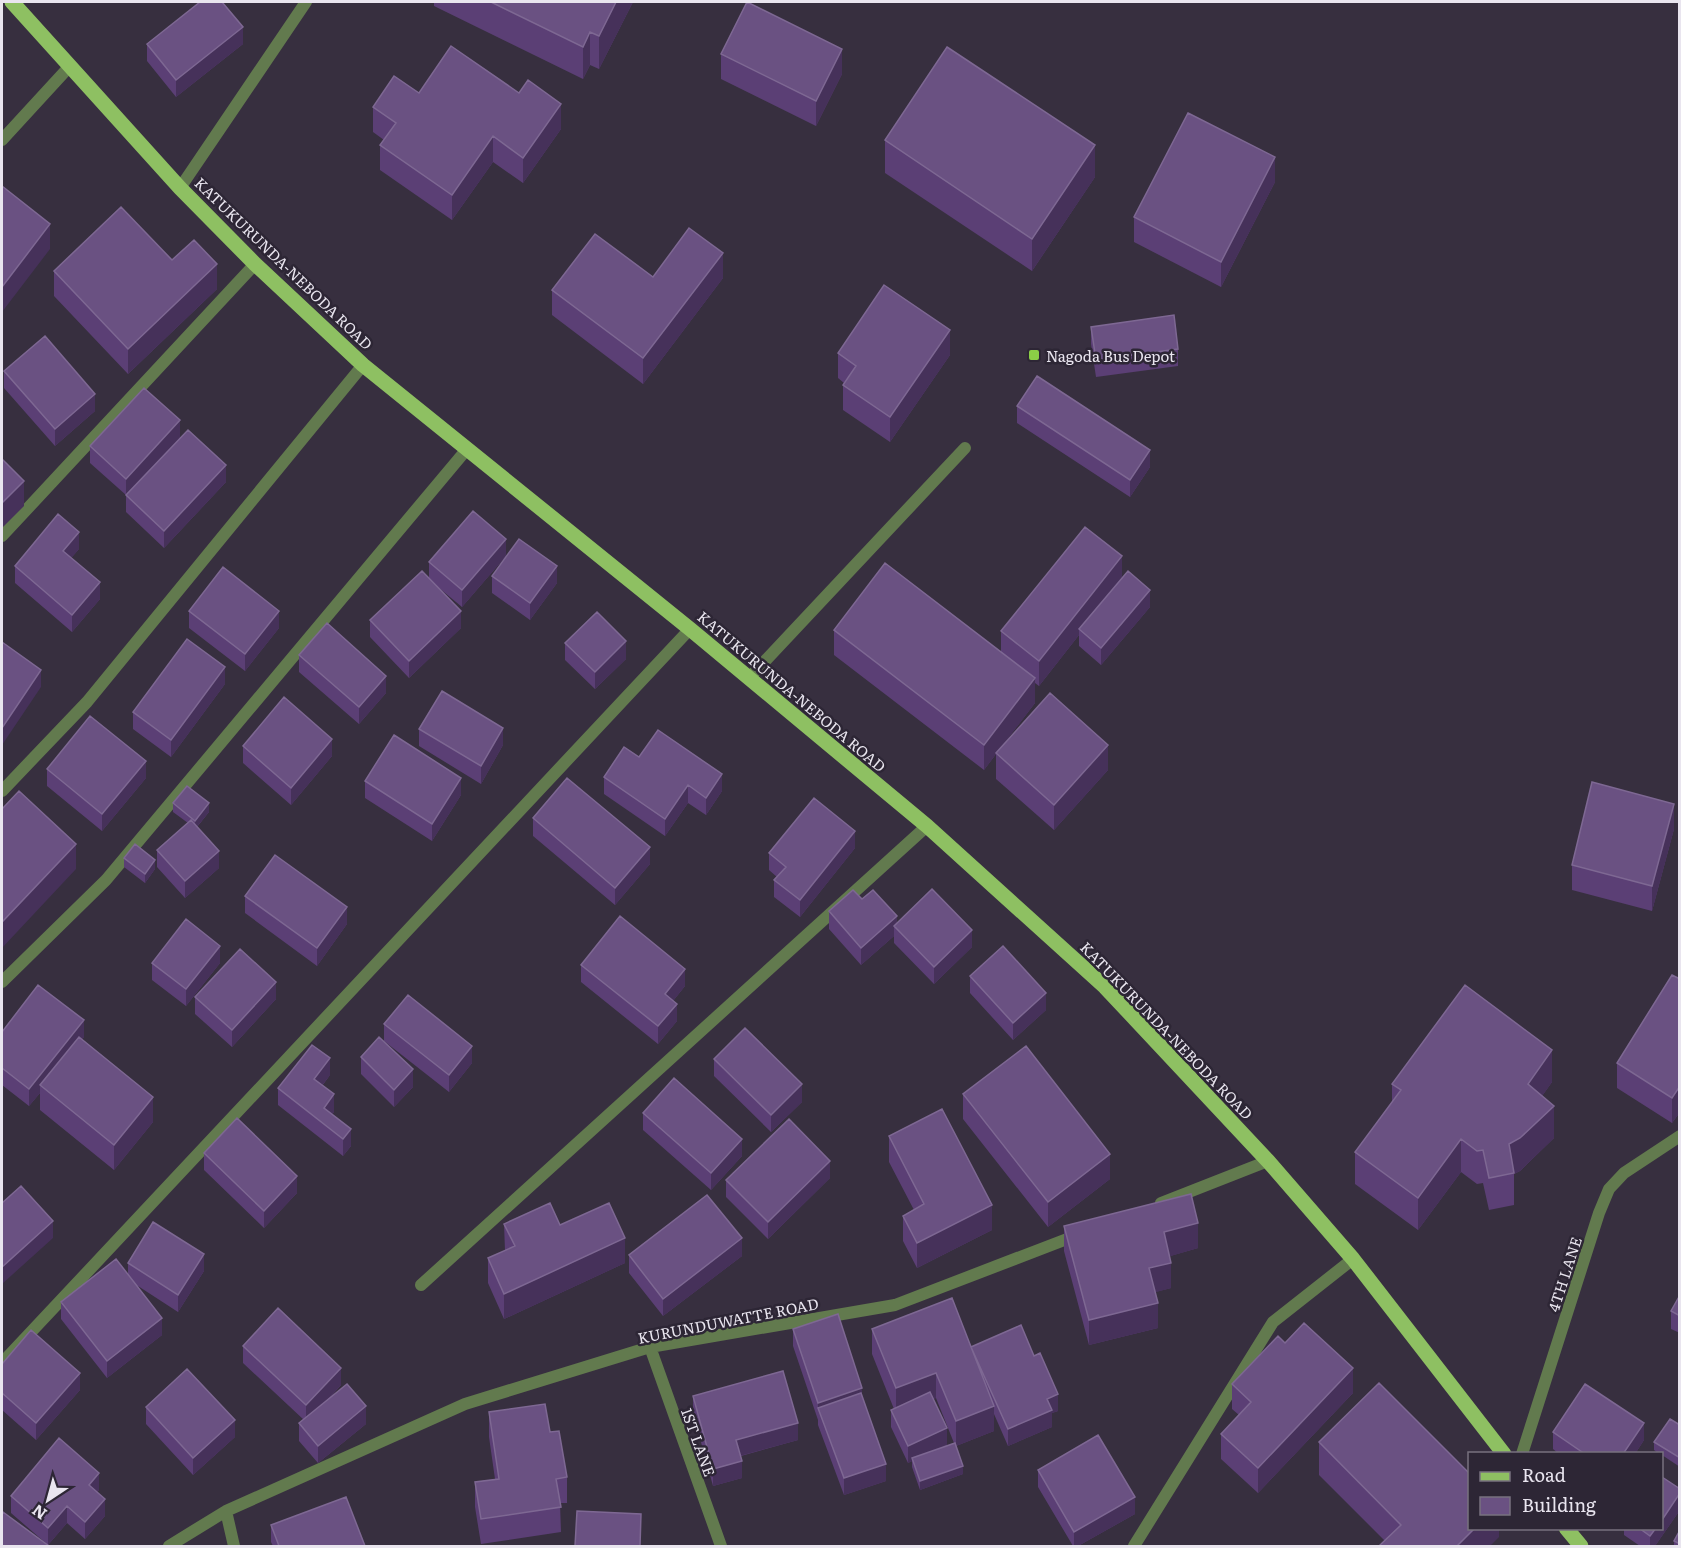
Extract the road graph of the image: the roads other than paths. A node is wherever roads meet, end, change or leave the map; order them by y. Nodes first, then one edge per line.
1 (12, 2) edge
2 (306, 2) edge
3 (69, 67) junction
4 (2, 140) edge
5 (180, 188) junction
6 (255, 264) junction
7 (363, 365) junction
8 (965, 448) dead end
9 (467, 449) junction
10 (2, 536) edge
11 (690, 630) junction
12 (749, 678) junction
13 (2, 791) edge
14 (927, 826) junction
15 (2, 982) edge
16 (1680, 1136) edge
17 (1268, 1161) junction
18 (1152, 1206) edge
19 (1096, 1228) edge
20 (1353, 1259) junction
21 (421, 1285) dead end
22 (650, 1347) junction
23 (2, 1363) edge
24 (1502, 1452) edge
25 (1523, 1452) edge
26 (226, 1512) junction
27 (1568, 1530) edge
28 (169, 1546) edge
29 (234, 1546) edge
30 (721, 1546) edge
31 (1134, 1546) edge
32 (1581, 1546) edge

1 - 3 main road, KATUKURUNDA-NEBODA ROAD
2 - 5 street
3 - 4 street
3 - 5 main road, KATUKURUNDA-NEBODA ROAD
5 - 6 main road, KATUKURUNDA-NEBODA ROAD
6 - 7 main road, KATUKURUNDA-NEBODA ROAD
6 - 10 street
7 - 9 main road, KATUKURUNDA-NEBODA ROAD
7 - 13 street
8 - 12 street
9 - 11 main road, KATUKURUNDA-NEBODA ROAD
9 - 15 street
11 - 12 main road, KATUKURUNDA-NEBODA ROAD
11 - 23 street
12 - 14 main road, KATUKURUNDA-NEBODA ROAD
14 - 17 main road, KATUKURUNDA-NEBODA ROAD
14 - 21 street
16 - 25 street, 4TH LANE
17 - 18 street
17 - 20 main road, KATUKURUNDA-NEBODA ROAD
19 - 22 street, KURUNDUWATTE ROAD
20 - 24 main road, KATUKURUNDA-NEBODA ROAD
20 - 31 street
22 - 26 street, KURUNDUWATTE ROAD
22 - 30 street, 1ST LANE
26 - 28 street, KURUNDUWATTE ROAD
26 - 29 street
27 - 32 main road

